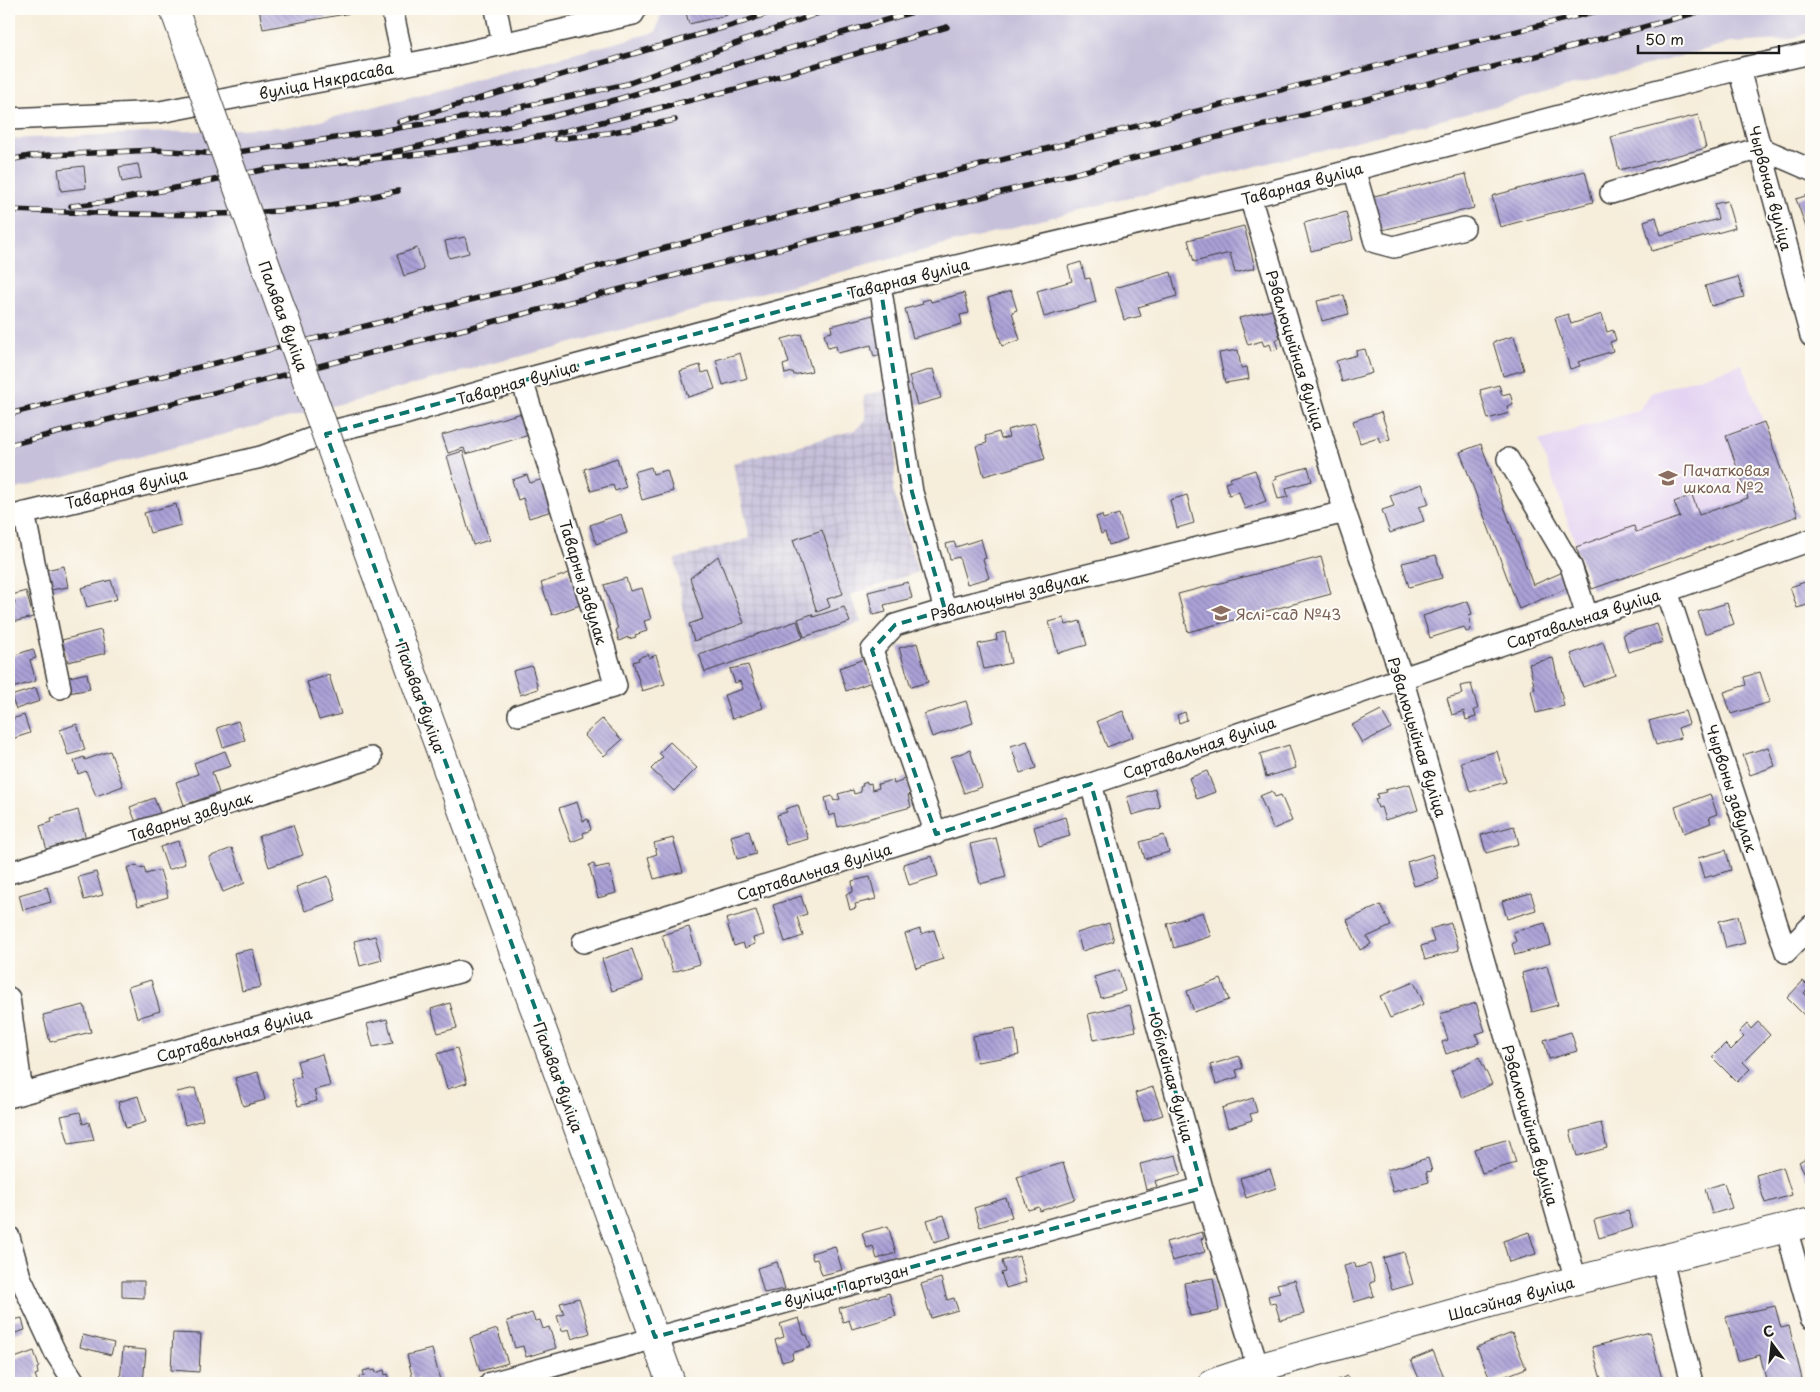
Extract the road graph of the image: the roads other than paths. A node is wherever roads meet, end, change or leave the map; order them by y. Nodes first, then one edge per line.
1 (174, 9) edge
2 (392, 9) edge
3 (496, 9) edge
4 (636, 9) edge
5 (503, 44) junction
6 (1811, 54) edge
7 (404, 65) junction
8 (1739, 69) junction
9 (9, 119) edge
10 (1760, 148) junction
11 (1354, 170) junction
12 (1811, 170) edge
13 (1611, 193) dead end
14 (1250, 196) junction
15 (1464, 228) dead end
16 (880, 284) junction
17 (1811, 336) edge
18 (522, 380) junction
19 (1508, 459) dead end
20 (1344, 512) junction
21 (16, 515) edge
22 (1811, 540) edge
23 (1668, 591) junction
24 (945, 610) junction
25 (1587, 616) junction
26 (1402, 678) junction
27 (60, 688) dead end
28 (519, 715) dead end
29 (371, 758) dead end
30 (1091, 784) junction
31 (936, 834) junction
32 (9, 873) edge
33 (1811, 926) edge
34 (583, 942) dead end
35 (459, 972) dead end
36 (9, 998) edge
37 (15, 1095) edge
38 (1202, 1188) junction
39 (1799, 1225) edge
40 (9, 1237) edge
41 (1662, 1260) junction
42 (1576, 1280) junction
43 (1811, 1318) edge
44 (655, 1337) junction
45 (1258, 1368) junction
46 (75, 1383) edge
47 (491, 1383) edge
48 (671, 1383) edge
49 (1213, 1383) edge
50 (1692, 1383) edge

1 - 44 main road, Палявая вуліца, bridge
2 - 7 street
3 - 5 street
4 - 5 street, вуліца Някрасава
5 - 7 street, вуліца Някрасава
6 - 8 street, Таварная вуліца
7 - 9 street, вуліца Някрасава
8 - 10 street, Чырвоная вуліца
8 - 11 street, Таварная вуліца
10 - 12 street
10 - 13 street
10 - 17 street, Чырвоная вуліца
11 - 14 street, Таварная вуліца
11 - 15 street
14 - 16 street, Таварная вуліца
14 - 20 street, Рэвалюцыйная вуліца
16 - 18 street, Таварная вуліца
16 - 24 street
18 - 21 street, Таварная вуліца
18 - 28 street, Таварны завулак
19 - 25 street
20 - 24 street, Рэвалюцыны завулак
20 - 26 street, Рэвалюцыйная вуліца
21 - 27 street
22 - 23 street, Сартавальная вуліца
23 - 25 street, Сартавальная вуліца
23 - 33 street, Чырвоны завулак
24 - 31 street, Рэвалюцыны завулак
25 - 26 street, Сартавальная вуліца
26 - 30 street, Сартавальная вуліца
26 - 42 street, Рэвалюцыйная вуліца
29 - 32 street, Таварны завулак
30 - 31 street, Сартавальная вуліца
30 - 38 street, Юбілейная вуліца
31 - 34 street, Сартавальная вуліца
35 - 37 street, Сартавальная вуліца
36 - 37 street
38 - 44 street, вуліца Партызан
38 - 45 street, Юбілейная вуліца
39 - 41 main road, Шасэйная вуліца
39 - 43 street
40 - 46 street
41 - 42 main road, Шасэйная вуліца
41 - 50 street
42 - 45 main road, Шасэйная вуліца
44 - 47 street, вуліца Партызан
44 - 48 main road, Палявая вуліца
45 - 49 main road, Шасэйная вуліца

